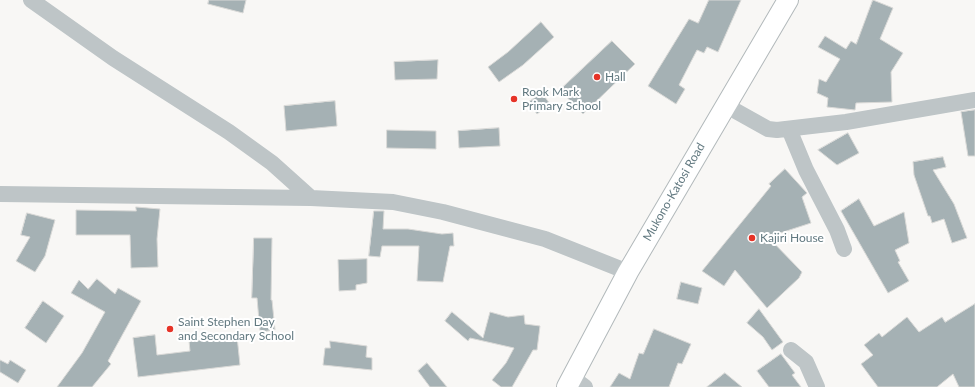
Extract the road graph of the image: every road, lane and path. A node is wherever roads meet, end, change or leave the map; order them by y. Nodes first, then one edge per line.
1 (31, 0) edge
2 (788, 0) edge
3 (975, 100) edge
4 (725, 104) junction
5 (789, 129) junction
6 (0, 194) edge
7 (312, 198) junction
8 (844, 249) dead end
9 (628, 272) junction
10 (791, 350) dead end
11 (575, 384) edge
12 (817, 387) edge

1 - 7 street
2 - 4 main road, Mukono-Katosi Road
3 - 5 street
4 - 5 street
4 - 9 main road, Mukono-Katosi Road
5 - 8 street
6 - 7 street
7 - 9 street
9 - 11 main road, Mukono-Katosi Road
10 - 12 street

